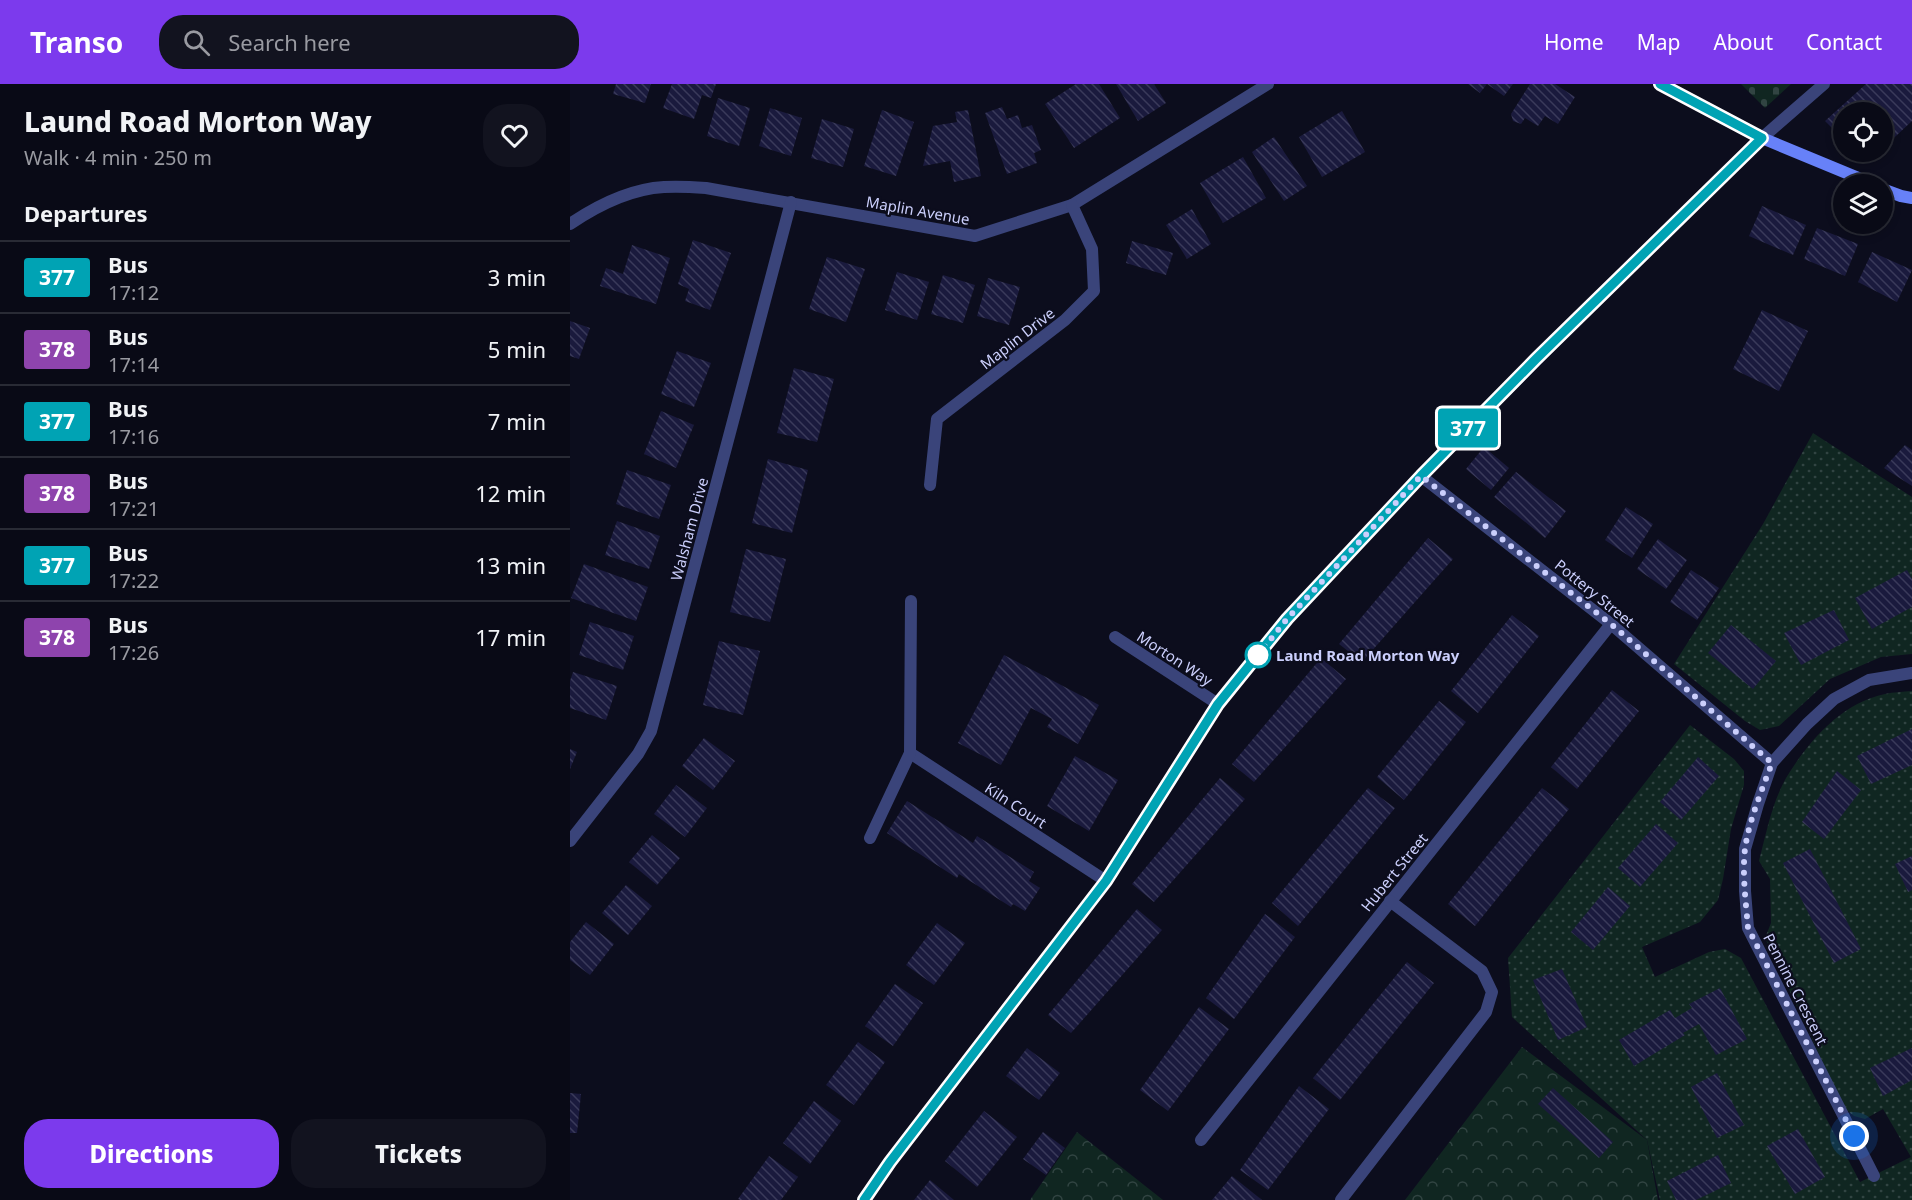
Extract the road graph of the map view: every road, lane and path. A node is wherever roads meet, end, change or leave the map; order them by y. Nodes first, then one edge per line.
1 (1268, 84) edge
2 (1660, 84) edge
3 (1824, 84) edge
4 (1762, 138) junction
5 (1849, 174) edge
6 (1893, 193) edge
7 (1912, 198) edge
8 (791, 202) junction
9 (1072, 205) junction
10 (570, 224) edge
11 (1421, 476) junction
12 (930, 484) dead end
13 (911, 601) dead end
14 (1611, 624) junction
15 (1116, 637) dead end
16 (1912, 673) edge
17 (1218, 704) junction
18 (910, 753) junction
19 (1772, 763) junction
20 (870, 838) dead end
21 (570, 841) edge
22 (1106, 881) junction
23 (1390, 901) junction
24 (1201, 1140) dead end
25 (1874, 1176) dead end
26 (864, 1200) edge
27 (1341, 1200) edge

1 - 9 street, Maplin Avenue
2 - 4 street
3 - 4 street
4 - 5 street
4 - 11 street
6 - 7 street
8 - 9 street, Maplin Avenue
8 - 10 street, Maplin Avenue
8 - 21 street, Walsham Drive
9 - 12 street, Maplin Drive
11 - 14 street, Pottery Street
11 - 17 street
13 - 18 street
14 - 19 street, Pottery Street
14 - 23 street, Hubert Street
15 - 17 street, Morton Way
16 - 19 street, Pennine Crescent
17 - 22 street
18 - 20 street
18 - 22 street, Kiln Court
19 - 25 street, Pennine Crescent
22 - 26 street
23 - 24 street, Hubert Street
23 - 27 street

